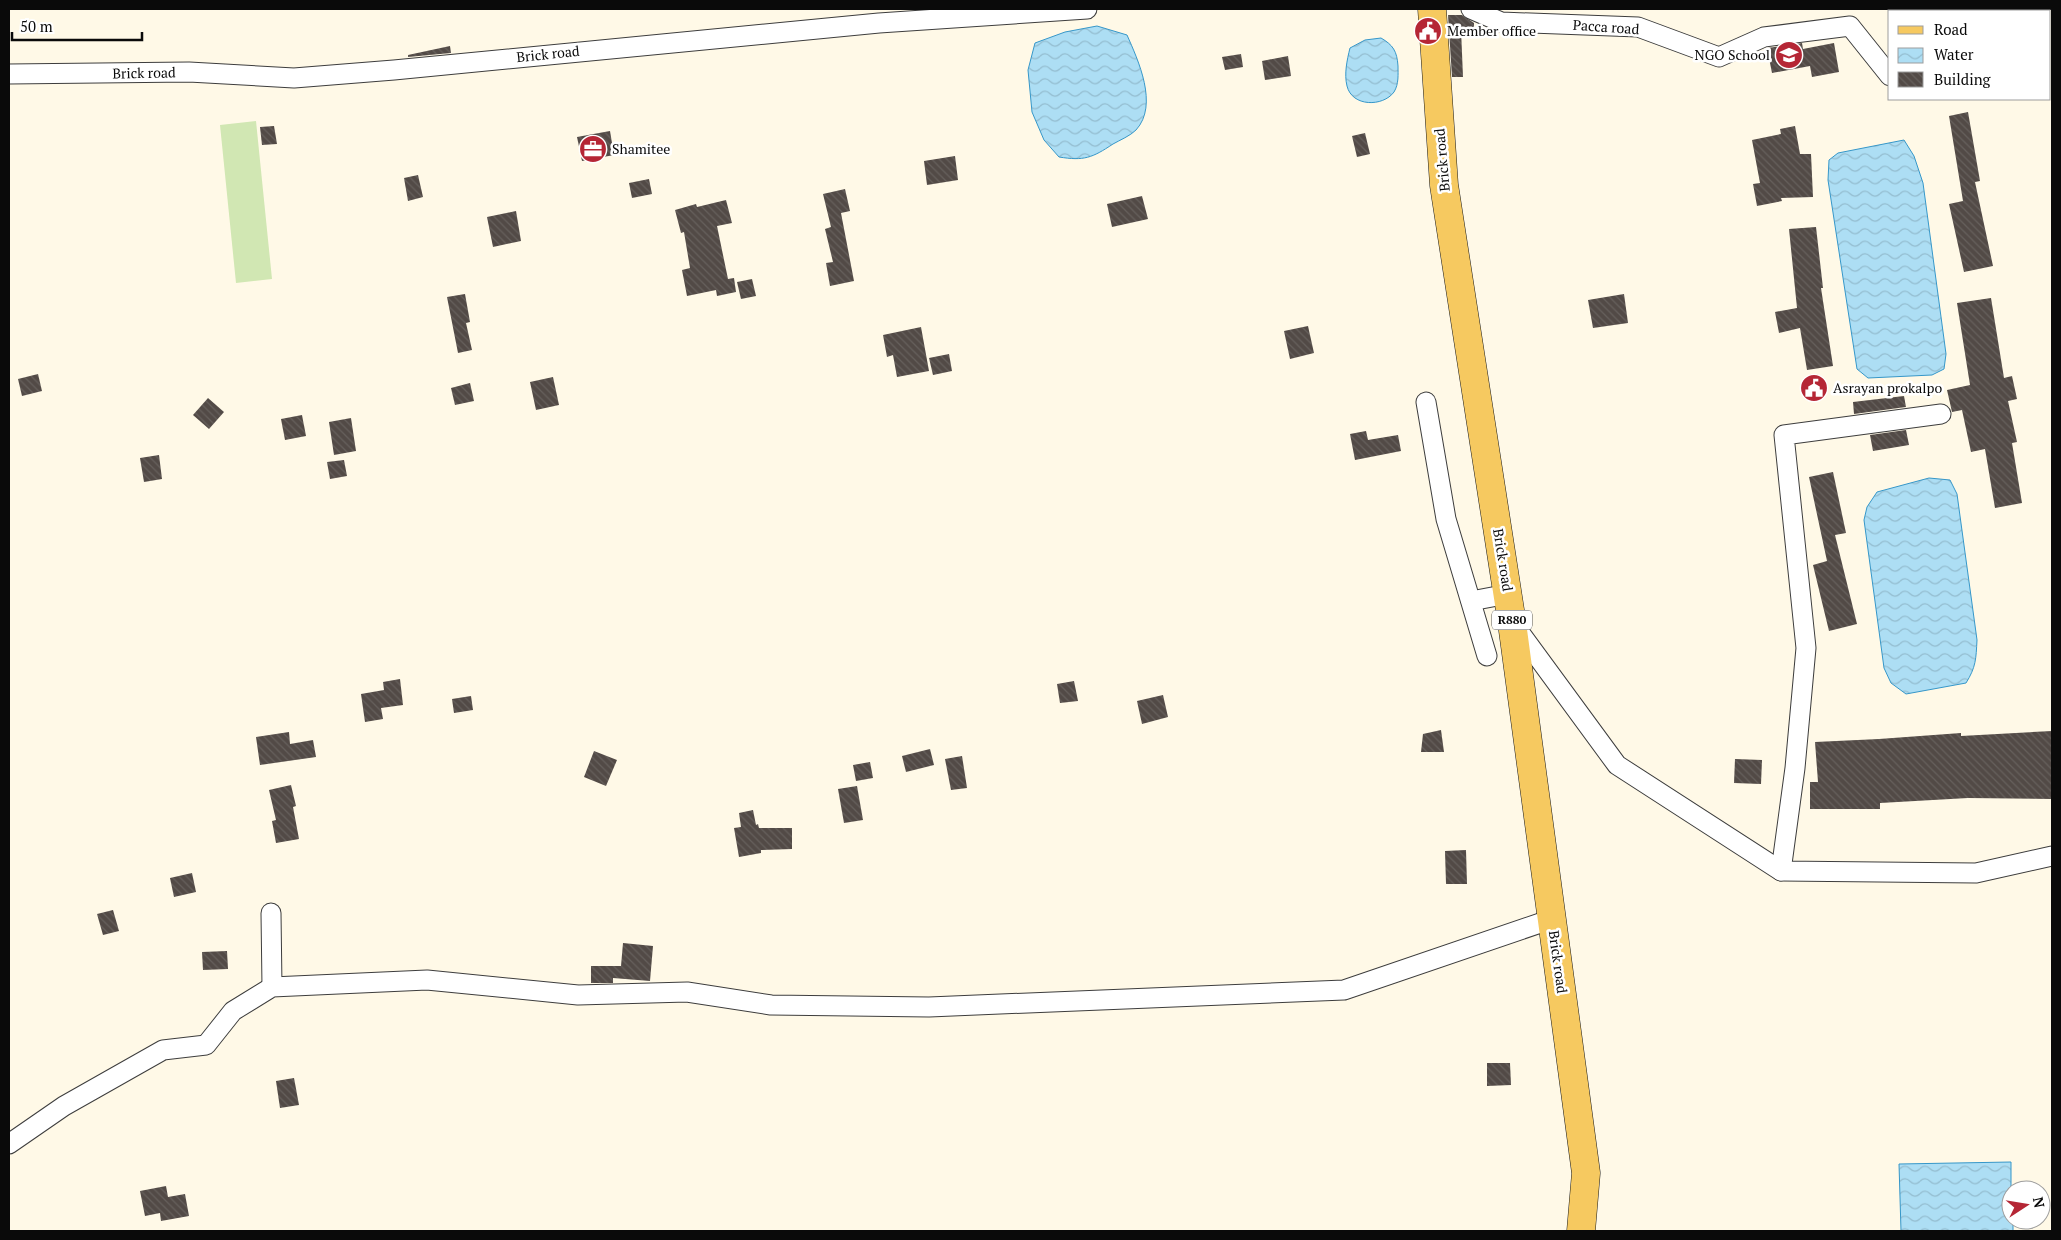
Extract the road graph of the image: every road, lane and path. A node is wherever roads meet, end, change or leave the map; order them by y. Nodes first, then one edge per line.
1 (1087, 9) edge
2 (1432, 9) edge
3 (1471, 9) edge
4 (9, 74) edge
5 (1888, 74) edge
6 (1426, 402) dead end
7 (1941, 414) dead end
8 (1508, 594) junction
9 (1471, 601) junction
10 (1512, 623) junction
11 (1487, 656) dead end
12 (2052, 856) edge
13 (1781, 871) junction
14 (271, 913) dead end
15 (1552, 919) junction
16 (272, 987) junction
17 (9, 1144) edge
18 (1581, 1231) edge

1 - 4 street, Brick road
2 - 8 main road, Brick road / R880
3 - 5 street, Pacca road
6 - 9 street
7 - 13 street
8 - 9 street
8 - 10 main road, Brick road / R880
9 - 11 street
10 - 13 street
10 - 15 main road, Brick road / R880
12 - 13 street
14 - 16 street
15 - 16 street
15 - 18 main road, Brick road / R880
16 - 17 street

